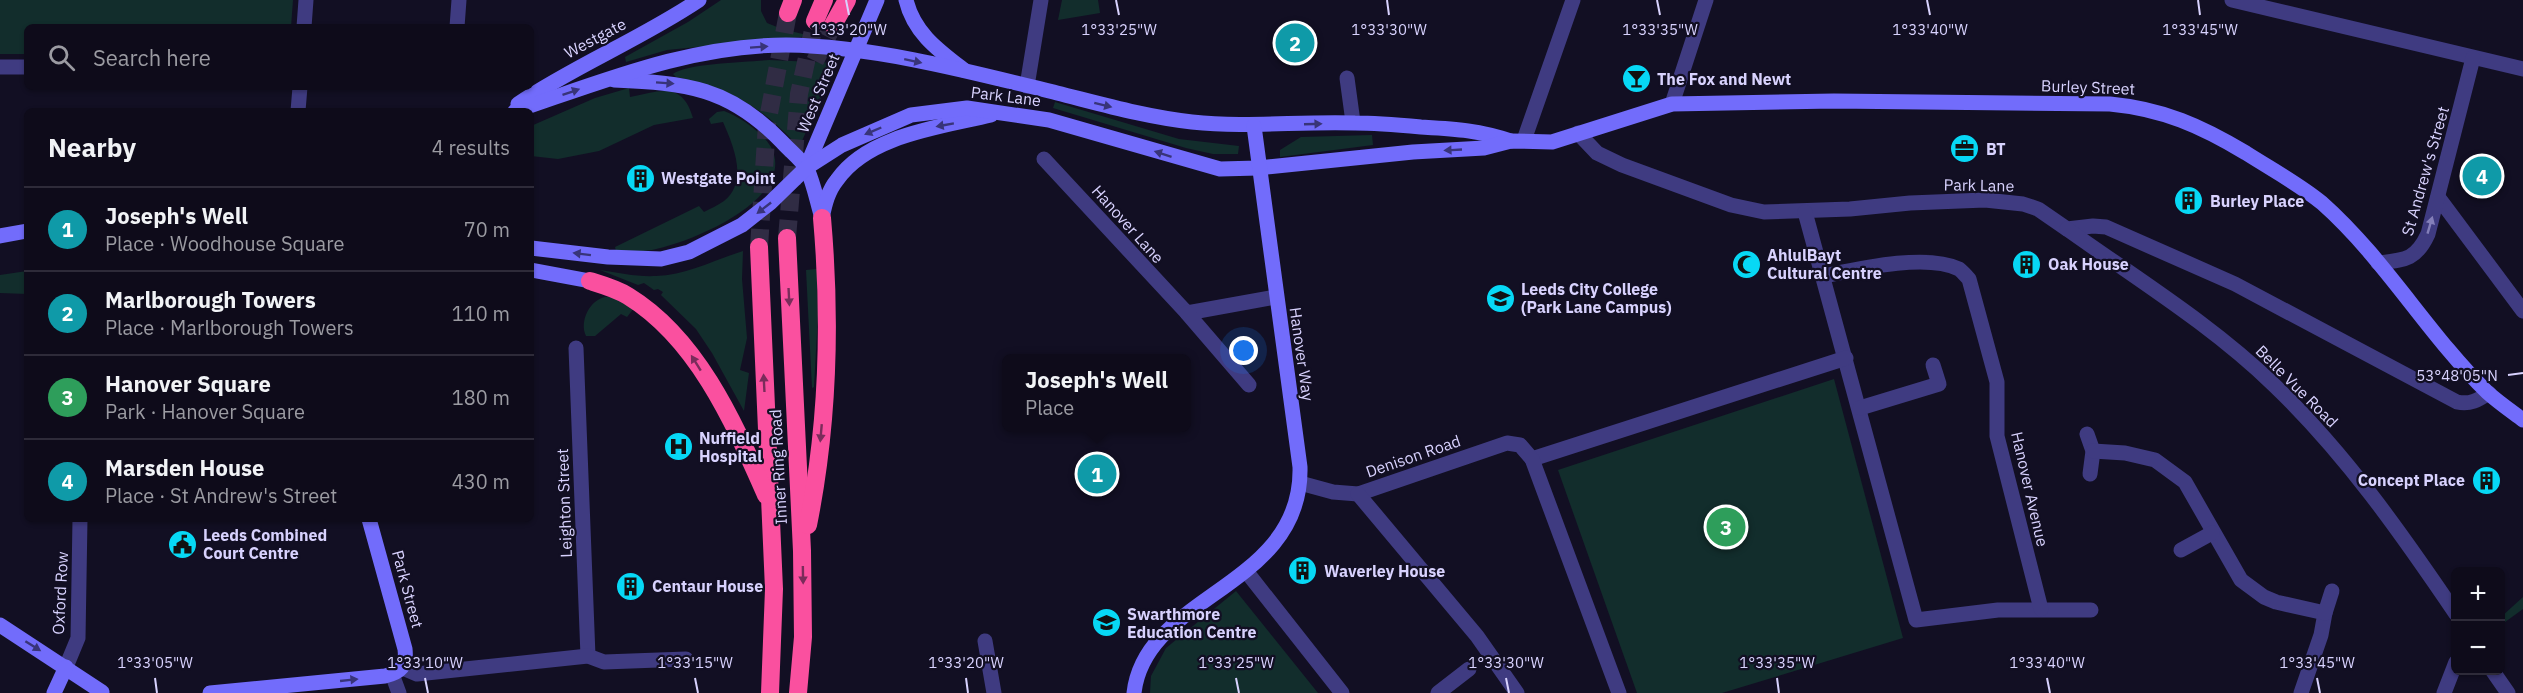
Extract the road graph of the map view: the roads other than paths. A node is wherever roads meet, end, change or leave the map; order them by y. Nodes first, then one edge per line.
1 (306, 0) edge
2 (459, 0) edge
3 (699, 0) edge
4 (824, 0) edge
5 (847, 0) edge
6 (877, 0) edge
7 (906, 0) edge
8 (1041, 0) edge
9 (1573, 0) edge
10 (1706, 0) edge
11 (2239, 1) edge
12 (304, 24) edge
13 (457, 24) edge
14 (855, 51) junction
15 (2473, 58) junction
16 (0, 67) edge
17 (24, 67) edge
18 (2523, 69) edge
19 (967, 72) junction
20 (1347, 78) dead end
21 (606, 80) junction
22 (1027, 86) junction
23 (300, 90) edge
24 (1671, 104) junction
25 (298, 108) edge
26 (512, 108) edge
27 (524, 108) edge
28 (1002, 112) junction
29 (1353, 122) junction
30 (1254, 126) junction
31 (1578, 133) junction
32 (1518, 141) junction
33 (1044, 159) dead end
34 (806, 168) junction
35 (1258, 168) junction
36 (2438, 197) junction
37 (1805, 212) junction
38 (822, 218) junction
39 (2067, 229) junction
40 (24, 232) edge
41 (0, 236) edge
42 (787, 238) tunnel mouth
43 (759, 247) tunnel mouth
44 (534, 248) edge
45 (2378, 263) junction
46 (534, 271) edge
47 (1824, 276) junction
48 (590, 281) joint
49 (1276, 297) junction
50 (2523, 310) edge
51 (1187, 313) junction
52 (576, 348) dead end
53 (1846, 358) junction
54 (1933, 365) dead end
55 (1249, 385) dead end
56 (2489, 393) junction
57 (1860, 408) junction
58 (2523, 420) edge
59 (2086, 434) dead end
60 (2094, 451) junction
61 (1532, 459) junction
62 (2090, 474) dead end
63 (1300, 483) junction
64 (1358, 494) junction
65 (771, 505) junction
66 (80, 522) edge
67 (370, 522) edge
68 (2212, 533) junction
69 (2181, 550) dead end
70 (802, 551) junction
71 (1246, 571) junction
72 (2332, 591) dead end
73 (2451, 607) edge
74 (2041, 609) junction
75 (2091, 610) dead end
76 (2325, 613) junction
77 (0, 625) edge
78 (985, 641) dead end
79 (588, 656) junction
80 (686, 658) dead end
81 (66, 667) junction
82 (1469, 669) dead end
83 (397, 671) junction
84 (2451, 675) edge
85 (2495, 675) edge
86 (102, 692) edge
87 (54, 693) edge
88 (95, 693) edge
89 (111, 693) edge
90 (210, 693) edge
91 (399, 693) edge
92 (770, 693) edge
93 (798, 693) edge
94 (994, 693) edge
95 (1134, 693) edge
96 (1342, 693) edge
97 (1438, 693) edge
98 (1517, 693) edge
99 (1619, 693) edge
100 (2301, 693) edge
101 (2444, 693) edge
102 (2508, 693) edge

1 - 12 street
2 - 13 street
3 - 26 street, Westgate
4 - 5 highway
6 - 14 street, West Street
7 - 19 street
8 - 22 street
9 - 32 street
10 - 24 street
11 - 15 street
14 -> 19 street, Park Lane
21 -> 14 street, Park Lane
14 - 34 street, West Street
15 - 18 street
15 - 36 street, St Andrew's Street
16 - 17 street
19 - 22 street, Park Lane
20 - 29 street
27 -> 21 street, Park Lane
21 -> 34 street
22 -> 30 street, Park Lane
23 - 25 street
24 - 31 street, Burley Street
24 - 45 street, Burley Street
28 -> 34 street, Park Lane
35 -> 28 street, Park Lane
28 -> 38 street
30 -> 29 street, Park Lane
29 - 32 street, Park Lane
30 - 35 street, Hanover Way
31 - 32 street, Park Lane
31 - 37 street, Park Lane
32 -> 35 street, Park Lane
33 - 51 street, Hanover Lane
34 - 38 street
34 -> 44 street, Park Lane
35 - 49 street, Hanover Way
45 -> 36 street, St Andrew's Street
36 - 50 street
37 - 39 street, Park Lane
37 - 47 street
38 -> 70 highway
39 - 56 street
39 - 73 street, Belle Vue Road
40 - 41 street
42 -> 70 highway, Inner Ring Road
65 -> 43 highway, Inner Ring Road
45 - 56 street, Burley Street
46 - 48 street
47 - 53 street
47 - 74 street, Hanover Avenue
65 -> 48 highway
49 - 51 street
49 - 63 street, Hanover Way
51 - 55 street, Hanover Lane
52 - 79 street, Leighton Street
53 - 57 street
53 - 61 street
54 - 57 street
56 - 58 street, Burley Street
57 - 74 street
59 - 60 street
60 - 62 street
60 - 68 street
61 - 64 street, Denison Road
61 - 99 street
63 - 64 street, Denison Road
63 - 71 street, Hanover Way
64 - 98 street
65 - 92 highway, Inner Ring Road
66 - 81 street, Oxford Row
67 - 83 street, Park Street
68 - 69 street
68 - 76 street
70 -> 93 highway, Inner Ring Road
71 - 95 street, Hanover Way
71 - 96 street
72 - 76 street
74 - 75 street
76 - 100 street
77 -> 81 street
78 - 94 street
79 - 80 street
79 - 83 street
81 - 86 street
81 - 87 street
82 - 97 street
90 -> 83 street
83 - 91 street
84 - 101 street
85 - 102 street
86 - 88 street
86 - 89 street

